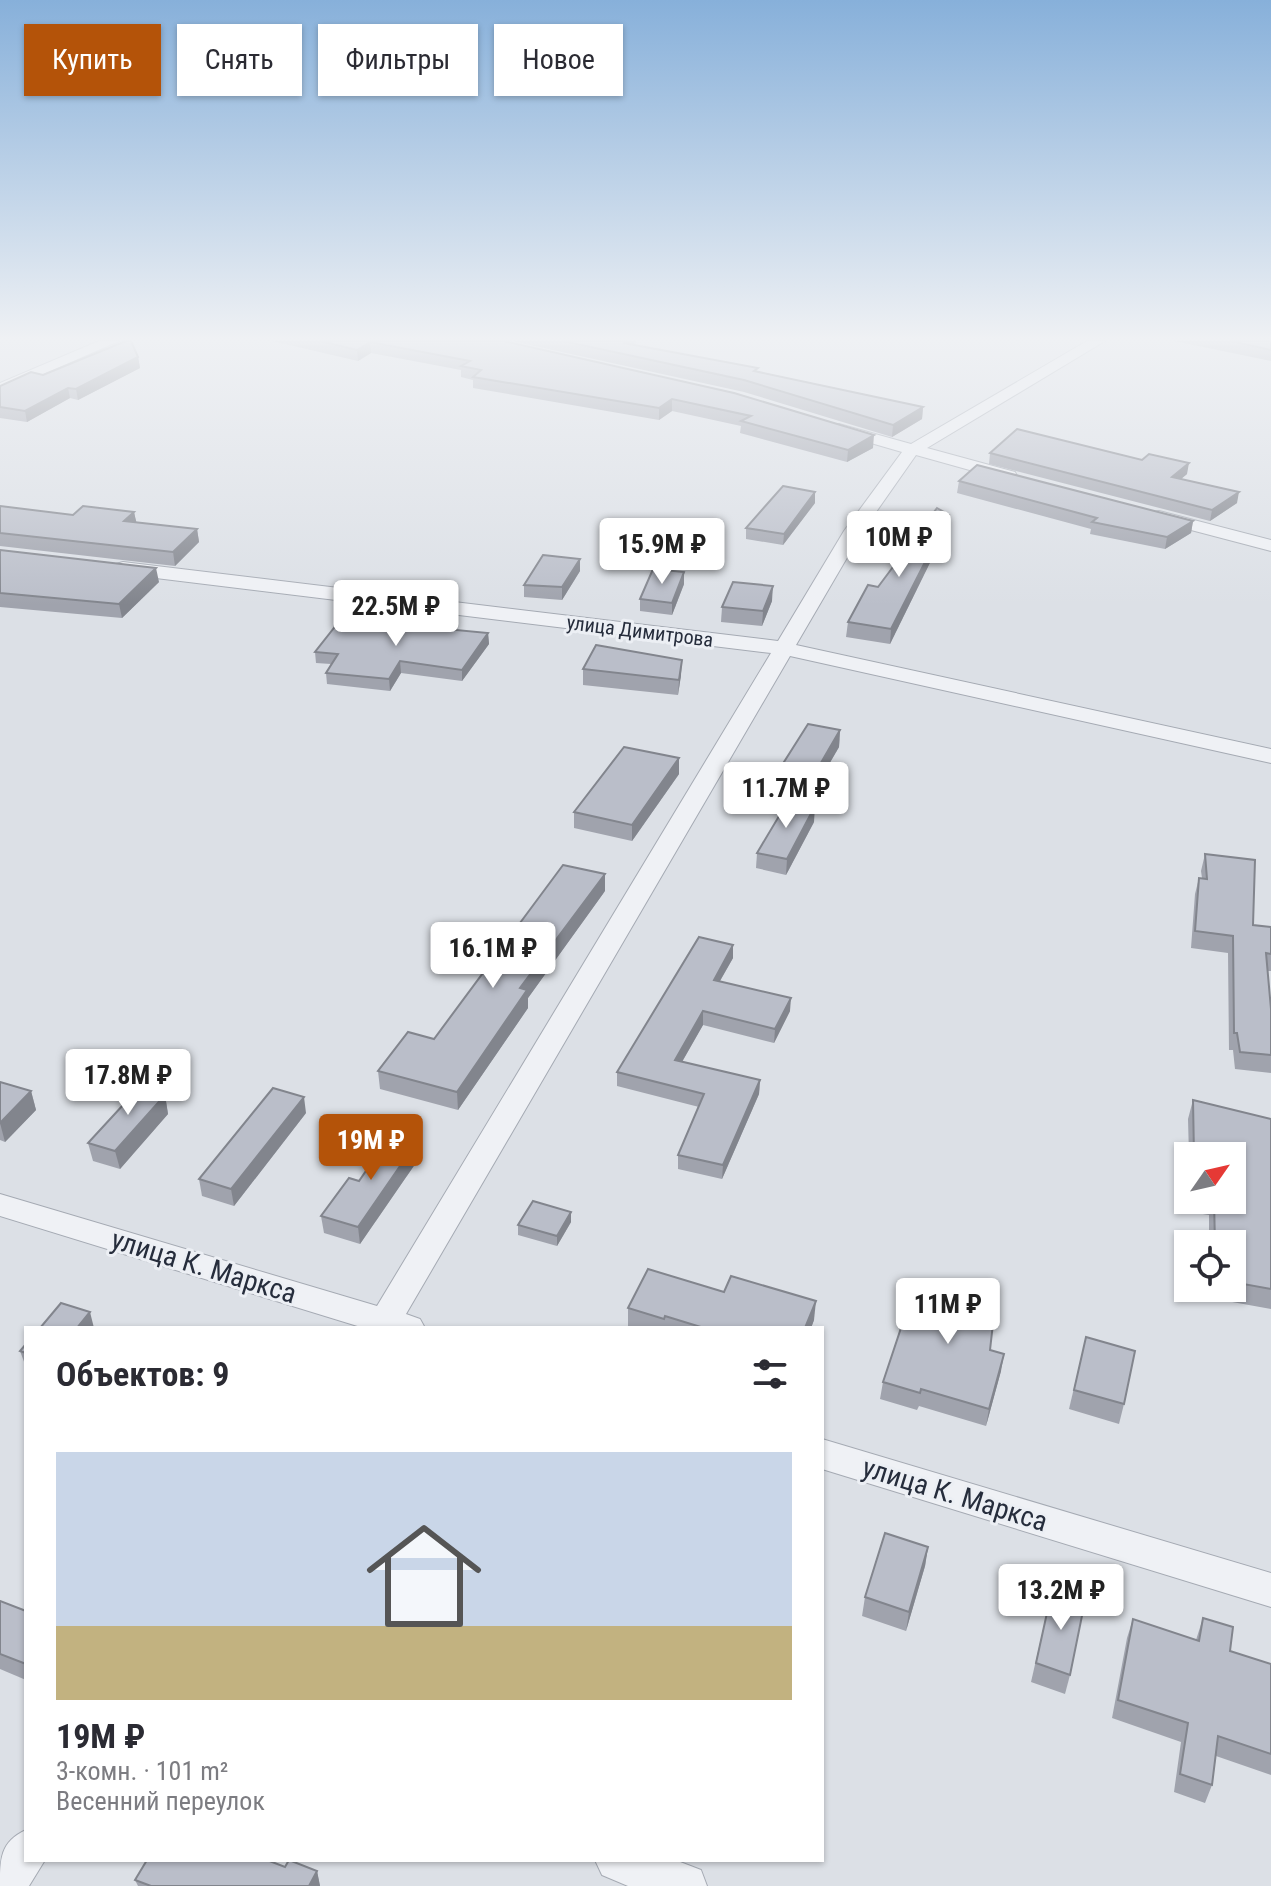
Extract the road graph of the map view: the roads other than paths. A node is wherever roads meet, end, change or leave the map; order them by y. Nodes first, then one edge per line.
1 (838, 429) edge
2 (948, 429) edge
3 (911, 451) junction
4 (1019, 479) edge
5 (1142, 511) edge
6 (1271, 546) edge
7 (110, 567) edge
8 (783, 648) junction
9 (1271, 756) edge
10 (0, 1205) edge
11 (391, 1326) edge
12 (824, 1455) edge
13 (1271, 1590) edge
14 (24, 1855) edge
15 (622, 1862) edge
16 (3, 1886) edge
17 (685, 1886) edge

1 - 3 street
2 - 3 street
3 - 4 street
3 - 8 street
5 - 6 street
7 - 8 street, улица Димитрова
8 - 9 street, улица Димитрова
8 - 11 street
10 - 11 street, улица К. Маркса
12 - 13 street, улица К. Маркса
14 - 16 street
15 - 17 street

